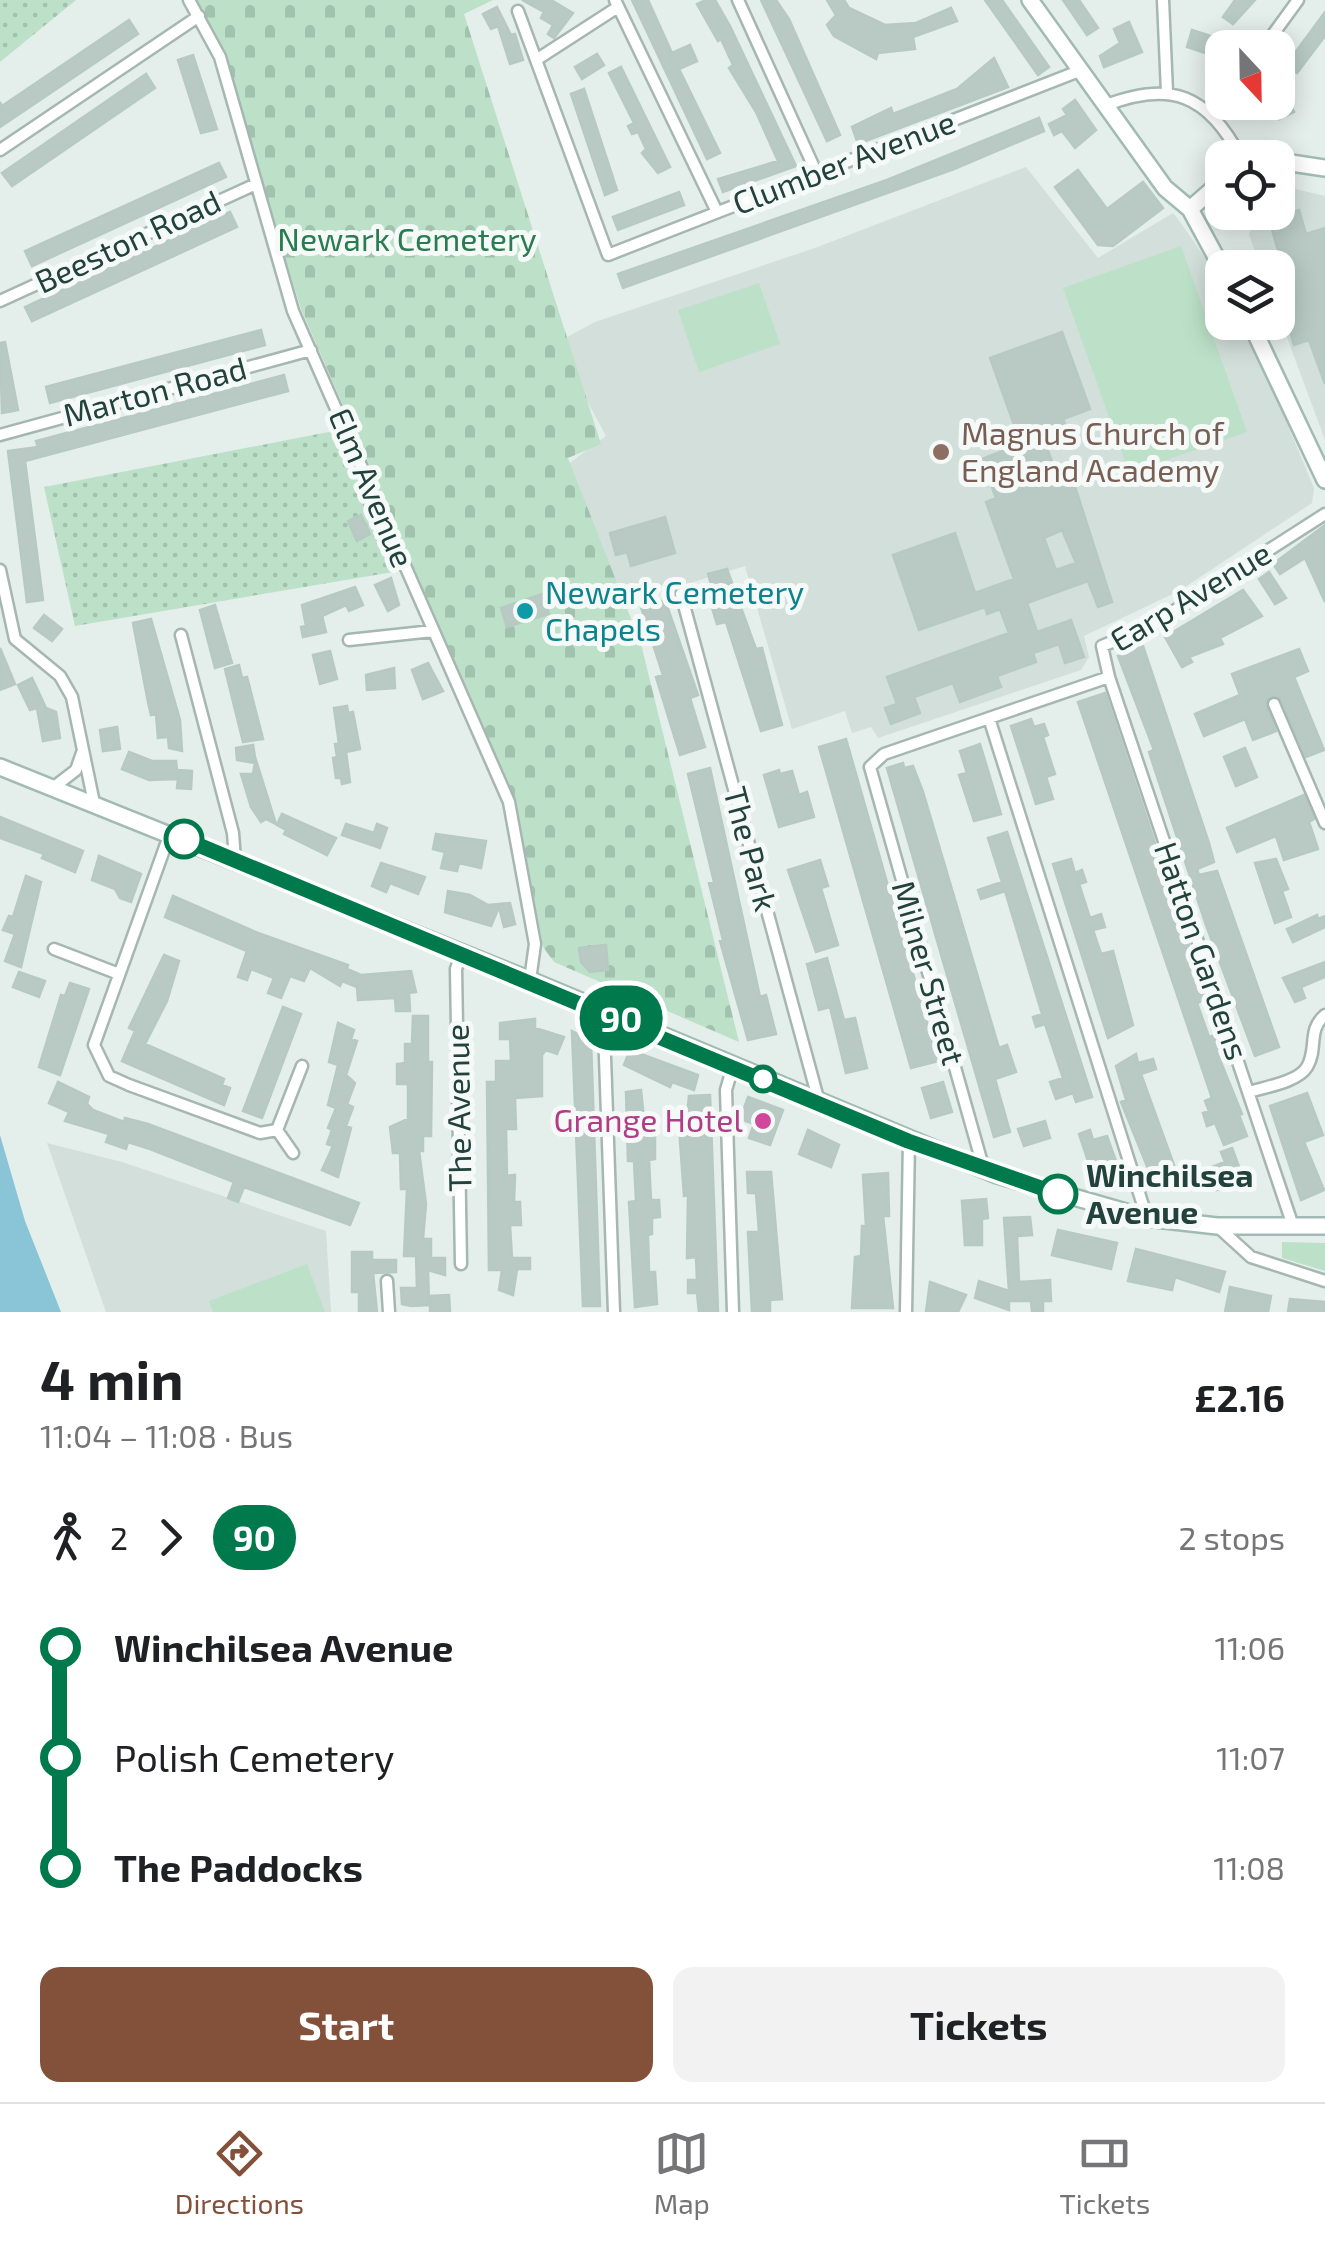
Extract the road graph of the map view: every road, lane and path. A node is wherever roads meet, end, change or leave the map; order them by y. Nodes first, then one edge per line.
1 (188, 0) edge
2 (738, 0) edge
3 (1030, 0) edge
4 (1162, 0) edge
5 (1298, 0) edge
6 (616, 4) edge
7 (518, 11) dead end
8 (200, 16) junction
9 (1276, 30) edge
10 (536, 60) junction
11 (1079, 72) junction
12 (1167, 92) junction
13 (1104, 106) junction
14 (1205, 110) edge
15 (0, 150) edge
16 (1295, 164) edge
17 (1325, 168) edge
18 (817, 174) junction
19 (256, 184) junction
20 (1205, 195) edge
21 (1190, 209) junction
22 (718, 212) junction
23 (1212, 250) edge
24 (0, 301) edge
25 (1259, 340) edge
26 (311, 350) junction
27 (0, 434) edge
28 (1325, 480) edge
29 (1325, 514) edge
30 (0, 570) edge
31 (681, 594) dead end
32 (433, 631) junction
33 (181, 635) dead end
34 (349, 640) dead end
35 (1109, 676) junction
36 (1274, 704) dead end
37 (989, 718) junction
38 (82, 752) junction
39 (0, 768) edge
40 (871, 776) joint
41 (54, 787) junction
42 (94, 803) junction
43 (1325, 823) edge
44 (170, 834) junction
45 (235, 860) junction
46 (54, 948) dead end
47 (462, 952) junction
48 (119, 974) junction
49 (530, 980) junction
50 (610, 1014) junction
51 (1325, 1016) edge
52 (302, 1066) dead end
53 (733, 1066) junction
54 (1248, 1092) junction
55 (819, 1104) junction
56 (277, 1130) junction
57 (908, 1141) junction
58 (293, 1153) dead end
59 (984, 1170) junction
60 (1148, 1218) junction
61 (1217, 1226) junction
62 (1293, 1226) junction
63 (1325, 1226) edge
64 (462, 1264) dead end
65 (387, 1281) dead end
66 (1325, 1281) edge
67 (389, 1312) edge
68 (614, 1312) edge
69 (733, 1312) edge
70 (906, 1312) edge

1 - 8 street, Elm Avenue
2 - 18 street
3 - 11 main road
4 - 12 street
5 - 9 street
6 - 10 street
6 - 22 street
7 - 10 street
8 - 15 street
8 - 19 street, Elm Avenue
10 - 22 street, Clumber Avenue
11 - 13 main road
11 - 18 street, Clumber Avenue
12 - 13 street
12 - 14 street
13 - 21 main road
16 - 17 main road
18 - 22 street, Clumber Avenue
19 - 24 street, Beeston Road
19 - 26 street, Elm Avenue
20 - 21 main road
21 - 23 main road
25 - 28 main road
26 - 27 street, Marton Road
26 - 32 street, Elm Avenue
29 - 35 street, Earp Avenue
30 - 38 street
31 - 55 street, The Park
32 - 34 street
32 - 49 street, Elm Avenue
33 - 45 street
35 - 37 street, Earp Avenue
35 - 54 street, Hatton Gardens
36 - 43 street
37 - 40 street, Earp Avenue
37 - 60 street
38 - 41 street
38 - 42 street
39 - 41 main road
40 - 59 street, Milner Street
41 - 42 main road
42 - 44 main road
44 - 45 main road
44 - 48 street
45 - 47 main road
46 - 48 street
47 - 49 main road
47 - 64 street, The Avenue
48 - 56 street
49 - 50 main road
50 - 53 main road
50 - 68 street
51 - 54 street
52 - 56 street
53 - 55 main road
53 - 69 street
54 - 62 street, Hatton Gardens
55 - 57 main road
56 - 58 street
57 - 59 main road
57 - 70 street
59 - 60 main road
60 - 61 main road
61 - 62 main road
61 - 66 street
62 - 63 main road
65 - 67 street

